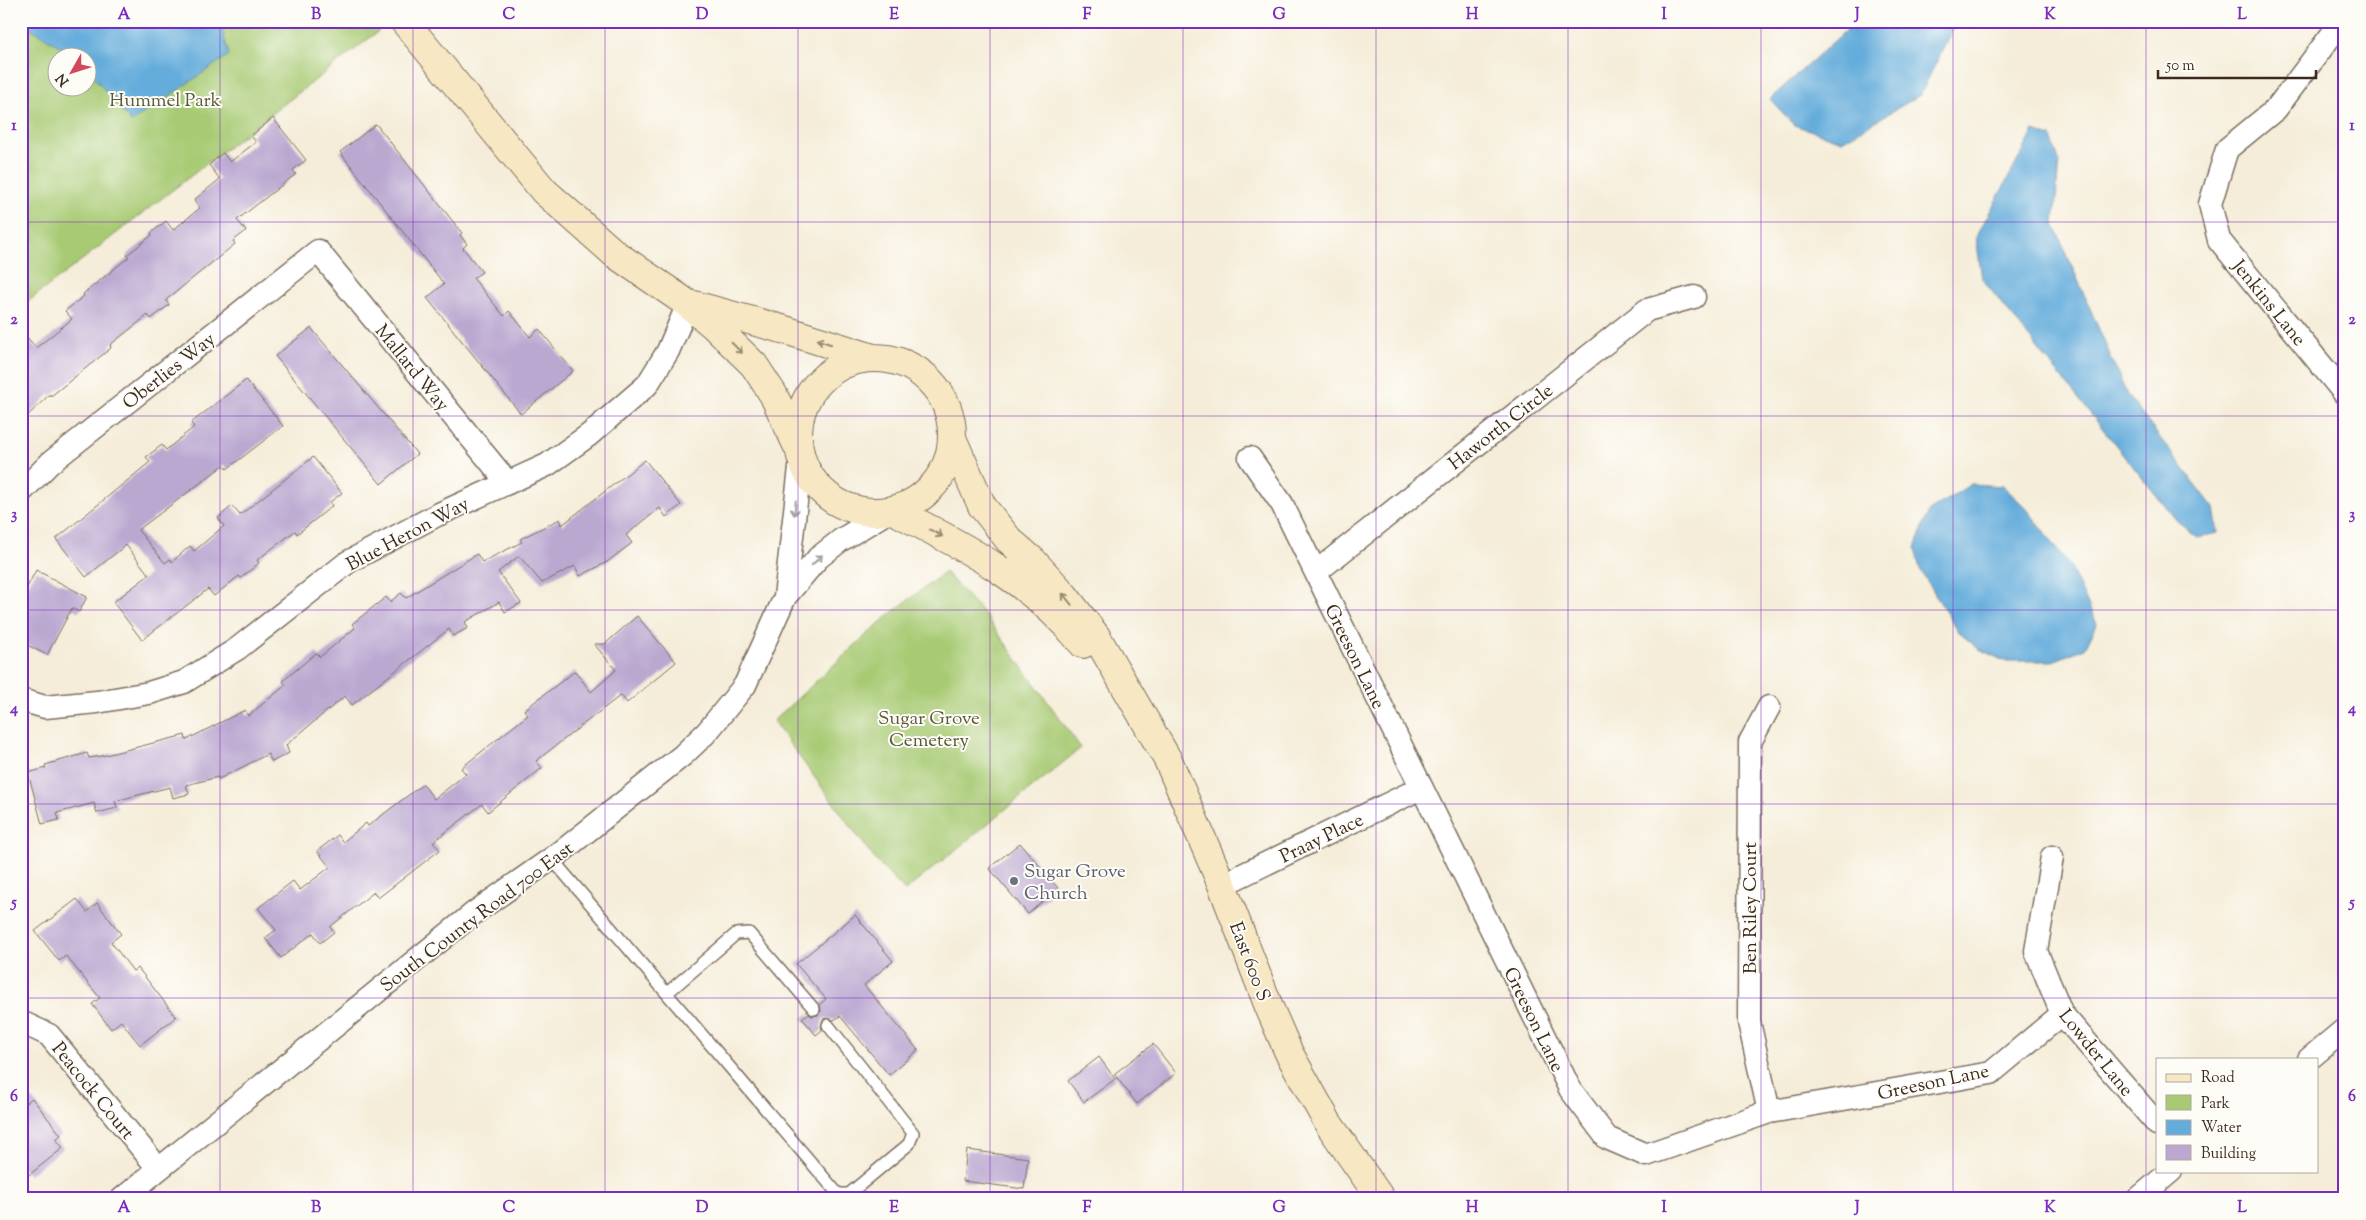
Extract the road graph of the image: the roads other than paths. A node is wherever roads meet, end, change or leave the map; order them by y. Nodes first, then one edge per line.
1 (404, 21) edge
2 (2342, 21) edge
3 (318, 251) joint
4 (1694, 297) dead end
5 (688, 304) junction
6 (870, 357) junction
7 (2345, 394) edge
8 (952, 438) junction
9 (800, 453) junction
10 (1250, 458) dead end
11 (508, 483) junction
12 (21, 492) edge
13 (891, 510) junction
14 (1316, 572) junction
15 (785, 597) junction
16 (21, 700) edge
17 (1769, 708) dead end
18 (1140, 713) junction
19 (1421, 788) junction
20 (2052, 857) dead end
21 (552, 858) junction
22 (1222, 885) junction
23 (667, 993) junction
24 (814, 1009) dead end
25 (2062, 1014) junction
26 (21, 1022) edge
27 (828, 1025) dead end
28 (2345, 1028) edge
29 (2310, 1058) edge
30 (1769, 1112) junction
31 (2156, 1123) edge
32 (158, 1168) junction
33 (2170, 1172) edge
34 (122, 1199) edge
35 (1381, 1199) edge
36 (2138, 1199) edge

1 - 5 street
2 - 7 street, Jenkins Lane
3 - 11 street, Mallard Way
3 - 12 street, Oberlies Way
4 - 14 street, Haworth Circle
6 -> 5 street
5 -> 9 street
5 - 11 street, Blue Heron Way
6 - 8 street
6 - 9 street
8 - 13 street
18 -> 8 street
9 - 13 street
9 -> 15 street, South County Road 700 East
10 - 14 street, Greeson Lane
11 - 16 street, Blue Heron Way
15 -> 13 street, South County Road 700 East
13 -> 18 street
14 - 19 street, Greeson Lane
15 - 21 street, South County Road 700 East
17 - 30 street, Ben Riley Court
18 - 22 street, East 600 S
19 - 22 street, Praay Place
19 - 30 street, Greeson Lane
20 - 25 street, Lowder Lane
21 - 23 lane
21 - 32 street, South County Road 700 East
22 - 35 street, East 600 S
23 - 24 lane
23 - 27 lane
25 - 30 street, Greeson Lane
25 - 31 street, Lowder Lane
26 - 32 street, Peacock Court
28 - 29 street
32 - 34 street, South County Road 700 East
33 - 36 street

